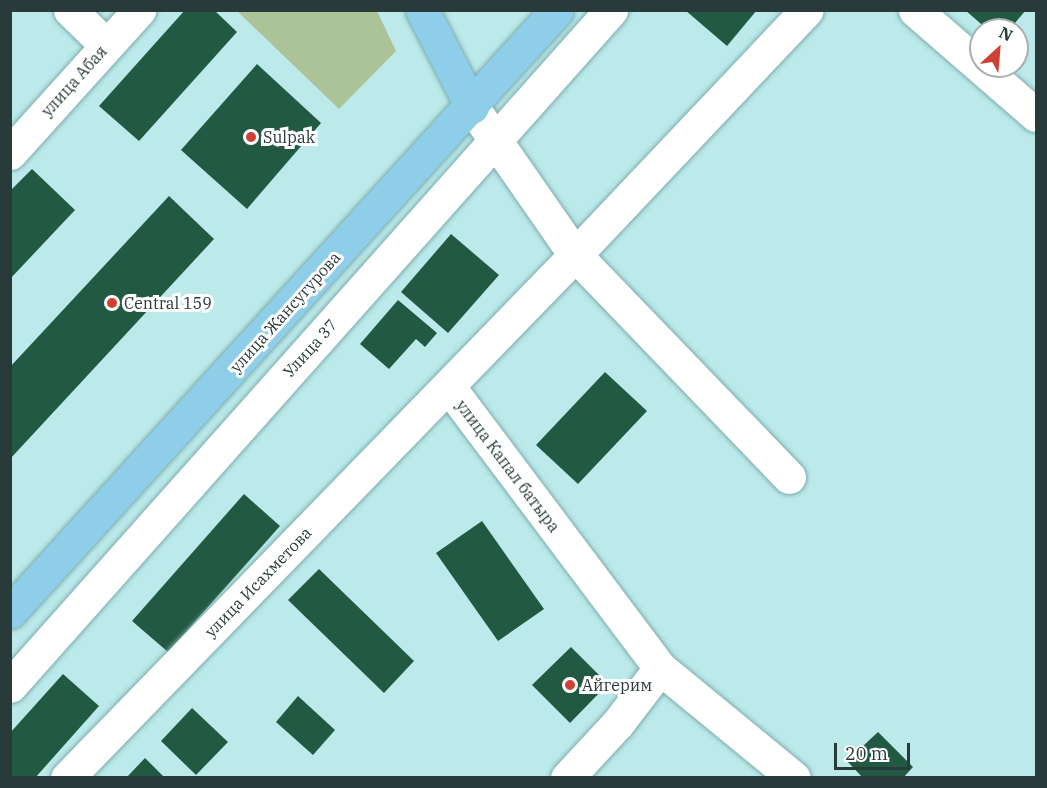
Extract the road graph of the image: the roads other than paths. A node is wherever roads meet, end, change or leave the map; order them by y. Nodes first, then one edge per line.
1 (70, 10) edge
2 (139, 10) edge
3 (422, 10) edge
4 (557, 10) edge
5 (611, 10) edge
6 (807, 10) edge
7 (915, 10) edge
8 (105, 45) junction
9 (472, 107) junction
10 (1036, 116) edge
11 (10, 153) edge
12 (575, 255) junction
13 (449, 387) junction
14 (789, 477) dead end
15 (10, 612) edge
16 (660, 668) junction
17 (10, 686) edge
18 (67, 777) edge
19 (567, 777) edge
20 (794, 777) edge

1 - 8 street
2 - 8 street, улица Абая
3 - 9 main road
4 - 9 main road, улица Жансугурова
5 - 17 street, Улица 37
6 - 12 street, улица Капал батыра
7 - 10 street
8 - 11 street, улица Абая
9 - 12 street
9 - 15 main road, улица Жансугурова
12 - 13 street, улица Капал батыра
12 - 14 street
13 - 16 street, улица Капал батыра
13 - 18 street, улица Исахметова
16 - 19 street
16 - 20 street, улица Капал батыра

